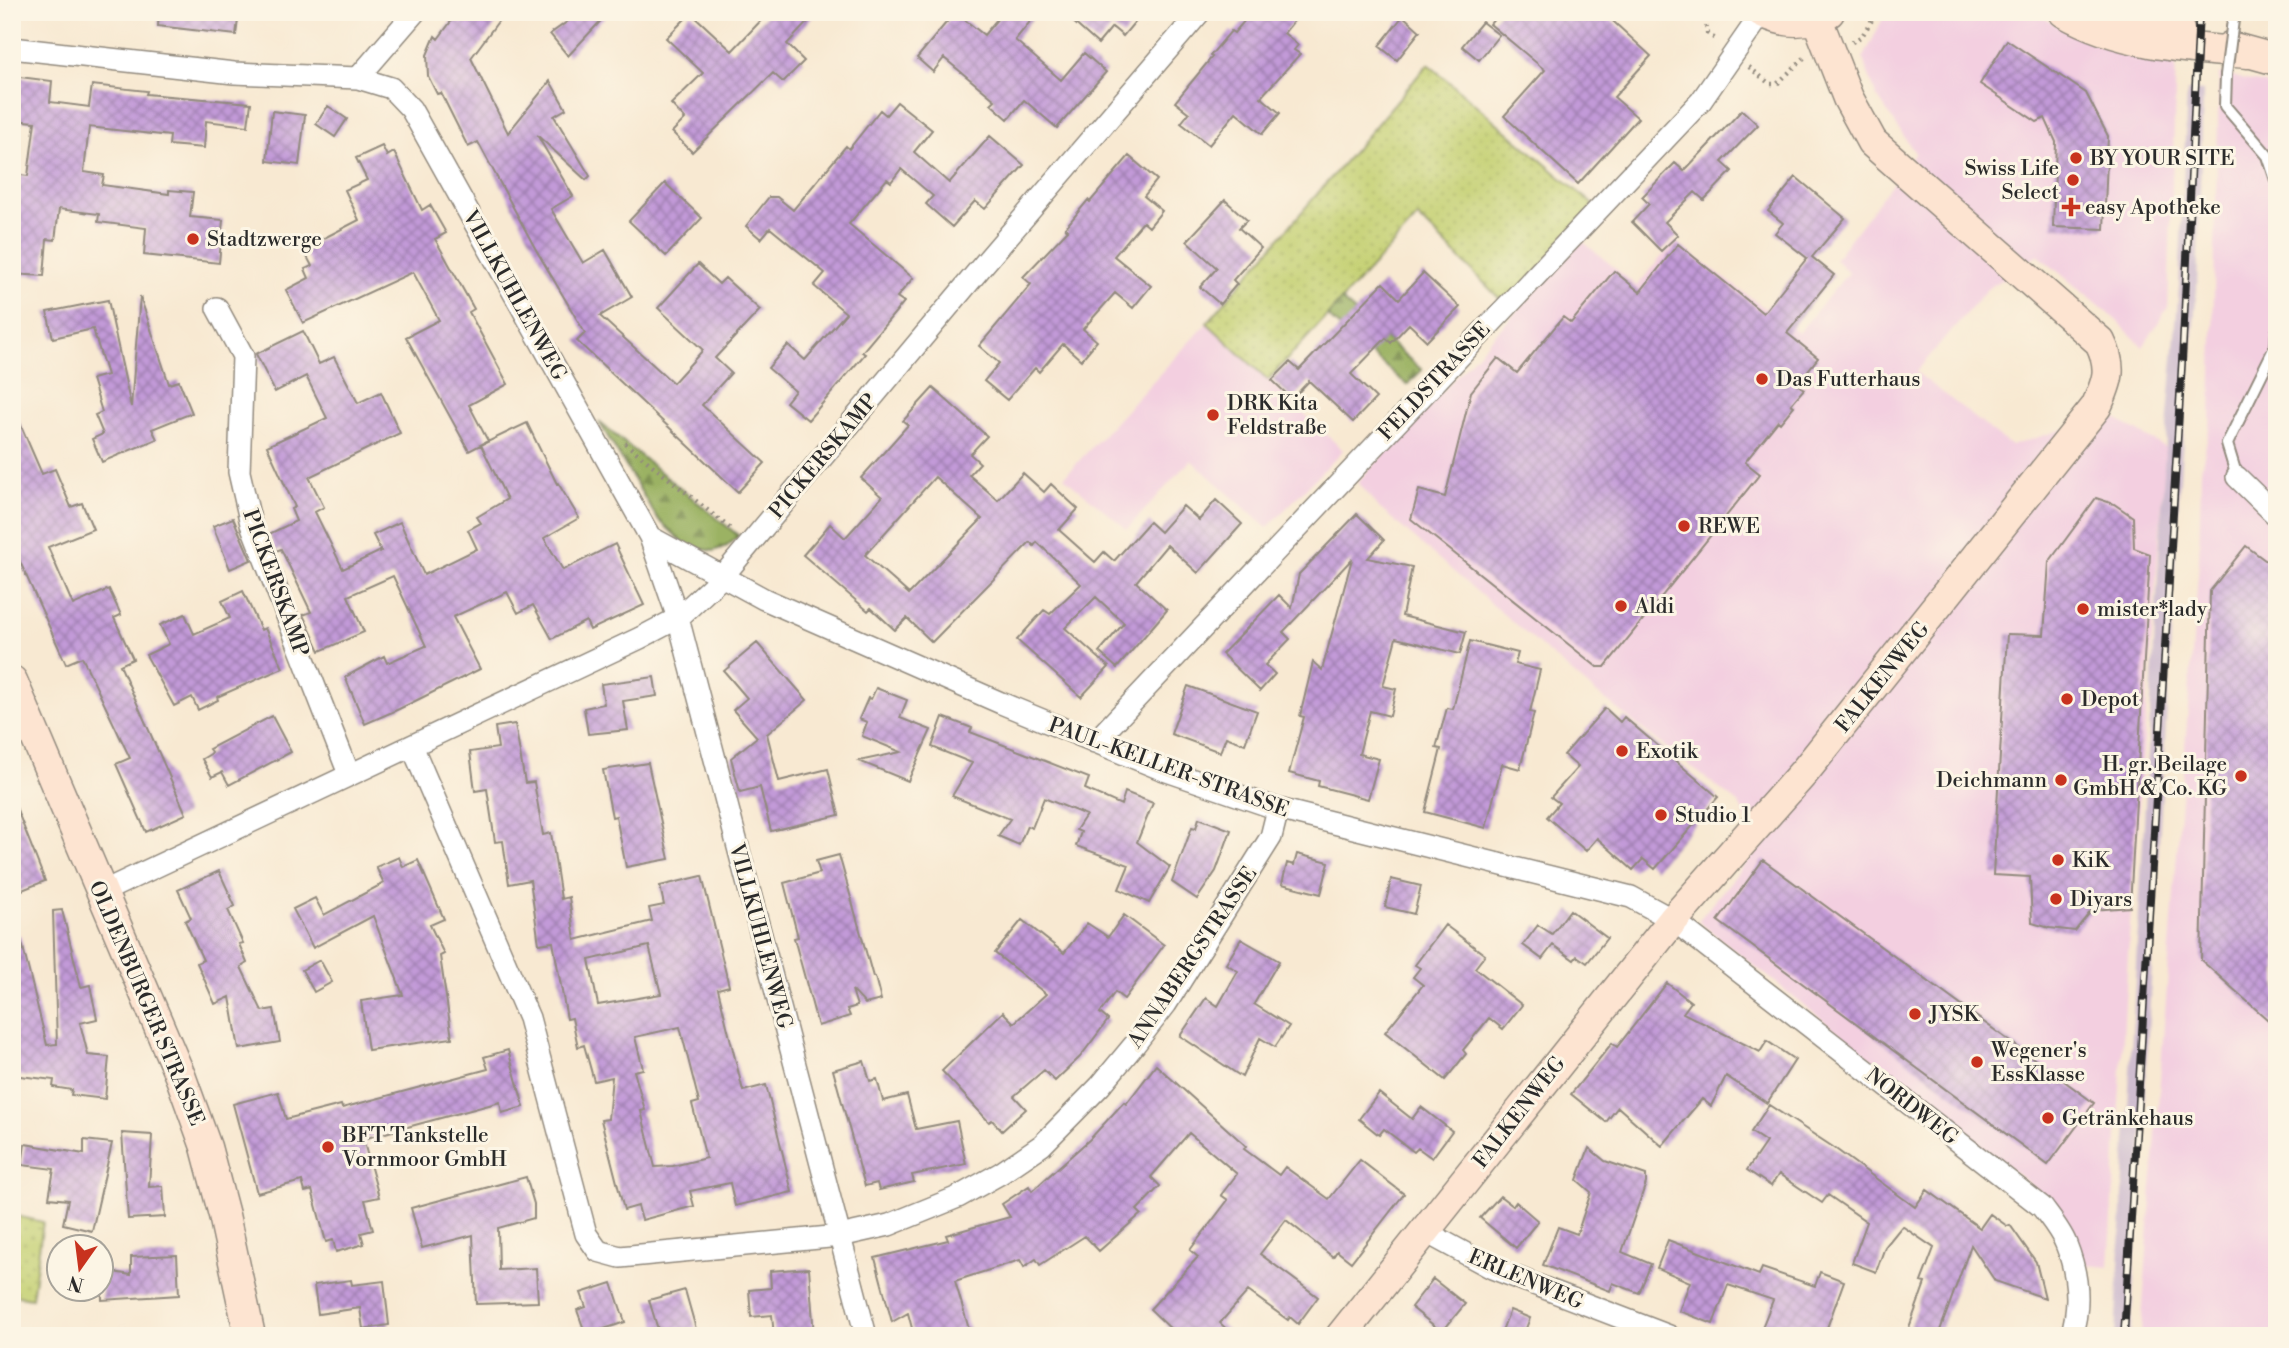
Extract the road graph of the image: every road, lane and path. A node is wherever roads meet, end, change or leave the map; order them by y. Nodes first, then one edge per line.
1 (415, 12) edge
2 (1200, 12) edge
3 (1705, 12) edge
4 (1762, 12) edge
5 (1877, 12) edge
6 (2064, 12) edge
7 (2126, 12) edge
8 (2234, 12) edge
9 (2264, 12) edge
10 (1823, 16) edge
11 (2277, 18) edge
12 (12, 48) edge
13 (1829, 48) junction
14 (1733, 54) junction
15 (2262, 56) edge
16 (358, 78) junction
17 (2277, 183) edge
18 (217, 308) dead end
19 (2277, 332) edge
20 (620, 439) dead end
21 (2237, 477) joint
22 (2277, 516) edge
23 (650, 537) junction
24 (750, 544) junction
25 (723, 576) junction
26 (678, 618) junction
27 (12, 681) edge
28 (1095, 742) junction
29 (412, 746) junction
30 (349, 774) junction
31 (1278, 809) junction
32 (102, 892) junction
33 (1673, 920) junction
34 (1424, 1231) junction
35 (840, 1236) junction
36 (250, 1336) edge
37 (866, 1336) edge
38 (1340, 1336) edge
39 (1669, 1336) edge
40 (2071, 1336) edge

1 - 16 street
2 - 24 street, PICKERSKAMP
3 - 14 path
4 - 10 main road
4 - 14 street, FELDSTRASSE
5 - 13 path
6 - 15 main road
7 - 15 main road
8 - 17 lane, bridge
9 - 11 path
10 - 13 main road, FALKENWEG
12 - 16 street, VILLKUHLENWEG
13 - 14 path
13 - 33 main road, FALKENWEG
14 - 28 street, FELDSTRASSE
16 - 23 street, VILLKUHLENWEG
18 - 30 street, PICKERSKAMP
19 - 21 lane
20 - 24 path
21 - 22 street
23 - 25 street
23 - 26 street, VILLKUHLENWEG
24 - 25 street, PICKERSKAMP
25 - 26 street, PICKERSKAMP
25 - 28 street, PAUL-KELLER-STRASSE
26 - 29 street, PICKERSKAMP
26 - 35 street, VILLKUHLENWEG
27 - 32 main road, OLDENBURGER STRASSE
28 - 31 street, PAUL-KELLER-STRASSE
29 - 30 street, PICKERSKAMP
29 - 35 street, ANNABERGSTRASSE
30 - 32 street, PICKERSKAMP
31 - 33 street, PAUL-KELLER-STRASSE
31 - 35 street, ANNABERGSTRASSE
32 - 36 main road, OLDENBURGER STRASSE
33 - 34 main road, FALKENWEG
33 - 40 street, NORDWEG
34 - 38 main road, FALKENWEG
34 - 39 street, ERLENWEG
35 - 37 street, VILLKUHLENWEG

